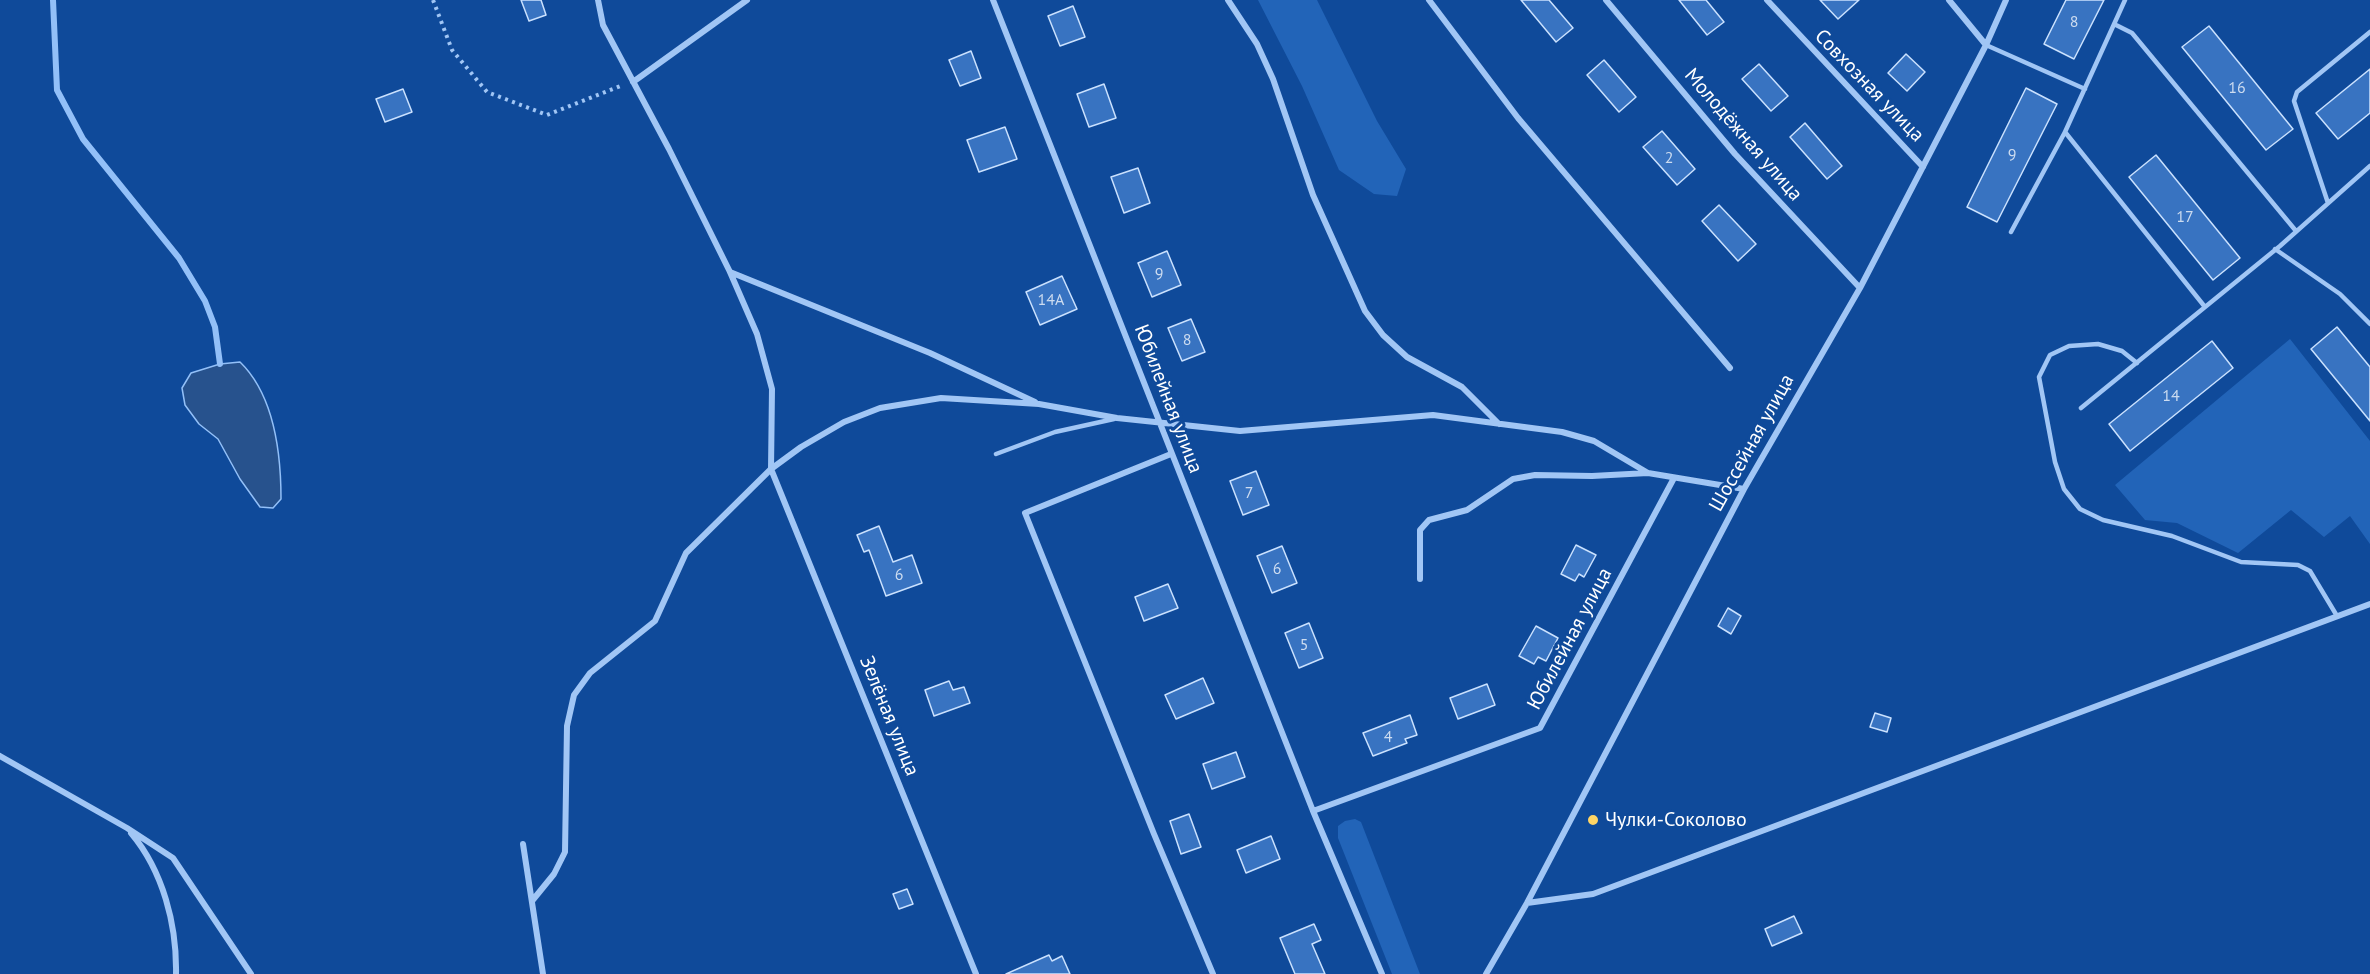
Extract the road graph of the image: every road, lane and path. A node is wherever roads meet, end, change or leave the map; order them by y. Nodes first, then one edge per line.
1 (433, 0) edge
2 (598, 0) edge
3 (747, 0) edge
4 (993, 0) edge
5 (1228, 0) edge
6 (1429, 0) edge
7 (1606, 0) edge
8 (1767, 0) edge
9 (1949, 0) edge
10 (2006, 0) edge
11 (2126, 0) edge
12 (2114, 24) junction
13 (2370, 32) edge
14 (1986, 45) junction
15 (633, 82) junction
16 (2085, 89) junction
17 (2064, 132) junction
18 (1923, 166) junction
19 (2370, 166) edge
20 (2328, 203) junction
21 (2296, 231) junction
22 (2011, 232) dead end
23 (2276, 249) junction
24 (730, 272) junction
25 (1860, 288) junction
26 (2205, 307) junction
27 (2370, 324) edge
28 (2137, 363) junction
29 (1730, 368) dead end
30 (1039, 404) junction
31 (2081, 408) dead end
32 (1117, 418) junction
33 (1159, 422) junction
34 (1500, 425) junction
35 (996, 454) dead end
36 (1172, 454) junction
37 (771, 470) junction
38 (1648, 473) junction
39 (1674, 478) junction
40 (1744, 489) junction
41 (1420, 579) dead end
42 (2370, 604) edge
43 (2337, 616) junction
44 (0, 756) edge
45 (1313, 811) junction
46 (127, 828) junction
47 (523, 844) dead end
48 (532, 901) junction
49 (1527, 903) junction
50 (176, 974) edge
51 (252, 974) edge
52 (543, 974) edge
53 (976, 974) edge
54 (1214, 974) edge
55 (1382, 974) edge
56 (1486, 974) edge

1 - 15 path
2 - 15 street
3 - 15 street
4 - 33 street, Юбилейная улица
5 - 34 street
6 - 29 street
7 - 25 street, Молодёжная улица
8 - 18 street, Совхозная улица
9 - 14 street
10 - 14 street, Шоссейная улица
11 - 12 lane
12 - 16 lane
12 - 21 lane
13 - 20 lane
14 - 16 lane
14 - 18 street, Шоссейная улица
15 - 24 street
16 - 17 lane
17 - 22 lane
17 - 26 lane
18 - 25 street, Шоссейная улица
19 - 20 lane
20 - 21 lane
21 - 23 lane
23 - 26 lane
23 - 27 lane
24 - 30 street
24 - 37 street
25 - 40 street, Шоссейная улица
26 - 28 lane
28 - 31 lane
28 - 43 lane
30 - 32 street
30 - 37 street
32 - 33 street
32 - 35 lane
33 - 34 street
33 - 36 street, Юбилейная улица
34 - 38 street
36 - 45 street, Юбилейная улица
36 - 54 street
37 - 48 street
37 - 53 street, Зелёная улица
38 - 39 street
38 - 41 street
39 - 40 street
39 - 45 street, Юбилейная улица
40 - 49 street, Шоссейная улица
42 - 43 street
43 - 49 street
44 - 46 street
45 - 55 street, Юбилейная улица
46 - 50 street
46 - 51 street
47 - 48 street
48 - 52 street
49 - 56 street, Шоссейная улица

